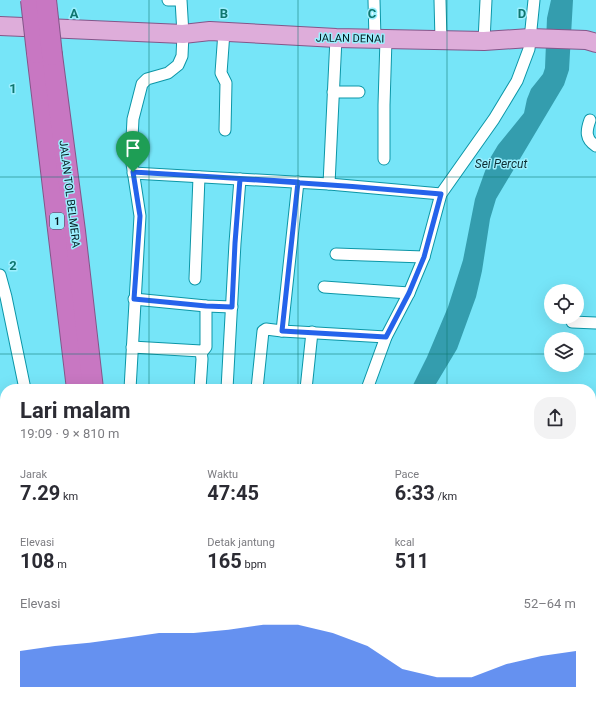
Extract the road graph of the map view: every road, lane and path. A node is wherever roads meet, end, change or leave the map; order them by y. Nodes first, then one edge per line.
1 (31, 0) edge
2 (46, 0) edge
3 (168, 0) edge
4 (180, 0) edge
5 (374, 0) edge
6 (440, 0) edge
7 (486, 0) edge
8 (534, 0) edge
9 (0, 15) edge
10 (0, 26) edge
11 (182, 29) junction
12 (217, 31) junction
13 (336, 38) junction
14 (380, 39) junction
15 (441, 40) junction
16 (487, 41) junction
17 (534, 44) junction
18 (591, 46) edge
19 (45, 54) junction
20 (333, 92) junction
21 (359, 92) dead end
22 (590, 120) dead end
23 (225, 130) dead end
24 (596, 146) edge
25 (384, 159) dead end
26 (133, 172) junction
27 (199, 177) junction
28 (240, 179) junction
29 (298, 182) junction
30 (329, 184) junction
31 (441, 194) junction
32 (336, 254) dead end
33 (424, 257) junction
34 (0, 275) edge
35 (195, 279) dead end
36 (324, 287) dead end
37 (409, 293) junction
38 (3, 297) edge
39 (134, 299) junction
40 (206, 306) junction
41 (232, 307) junction
42 (584, 322) edge
43 (596, 323) edge
44 (282, 331) junction
45 (312, 332) junction
46 (386, 337) junction
47 (132, 347) junction
48 (202, 352) junction
49 (24, 384) edge
50 (77, 384) edge
51 (92, 384) edge
52 (130, 384) edge
53 (200, 384) edge
54 (228, 384) edge
55 (258, 384) edge
56 (307, 384) edge
57 (369, 384) edge

1 - 19 highway, JALAN TOL BELMERA / 1, bridge
2 - 19 highway, JALAN TOL BELMERA / 1, bridge
3 - 4 street
4 - 11 street
5 - 14 street
6 - 15 street
7 - 16 street
8 - 17 street
9 - 11 main road, JALAN DENAI
10 - 11 main road, JALAN DENAI
11 - 12 main road, JALAN DENAI
11 - 26 street
12 - 13 main road, JALAN DENAI
12 - 23 street
13 - 14 main road, JALAN DENAI
13 - 20 street
14 - 15 main road, JALAN DENAI
14 - 25 street
15 - 16 main road, JALAN DENAI
16 - 17 main road, JALAN DENAI
17 - 18 main road, JALAN DENAI
17 - 31 street
19 - 50 highway, JALAN TOL BELMERA / 1
19 - 51 highway, JALAN TOL BELMERA / 1
20 - 21 street
20 - 30 street
22 - 24 street
26 - 27 street
26 - 39 street
27 - 28 street
27 - 35 street
28 - 29 street
28 - 41 street
29 - 30 street
29 - 44 street
30 - 31 street
31 - 33 street
32 - 33 street
33 - 37 street
34 - 38 street
36 - 37 street
37 - 46 street
38 - 49 street
39 - 40 street
39 - 47 street
40 - 41 street
40 - 48 street
41 - 54 street
42 - 43 street
44 - 45 street
44 - 55 street
45 - 46 street
45 - 56 street
46 - 57 street
47 - 48 street
47 - 52 street
48 - 53 street

